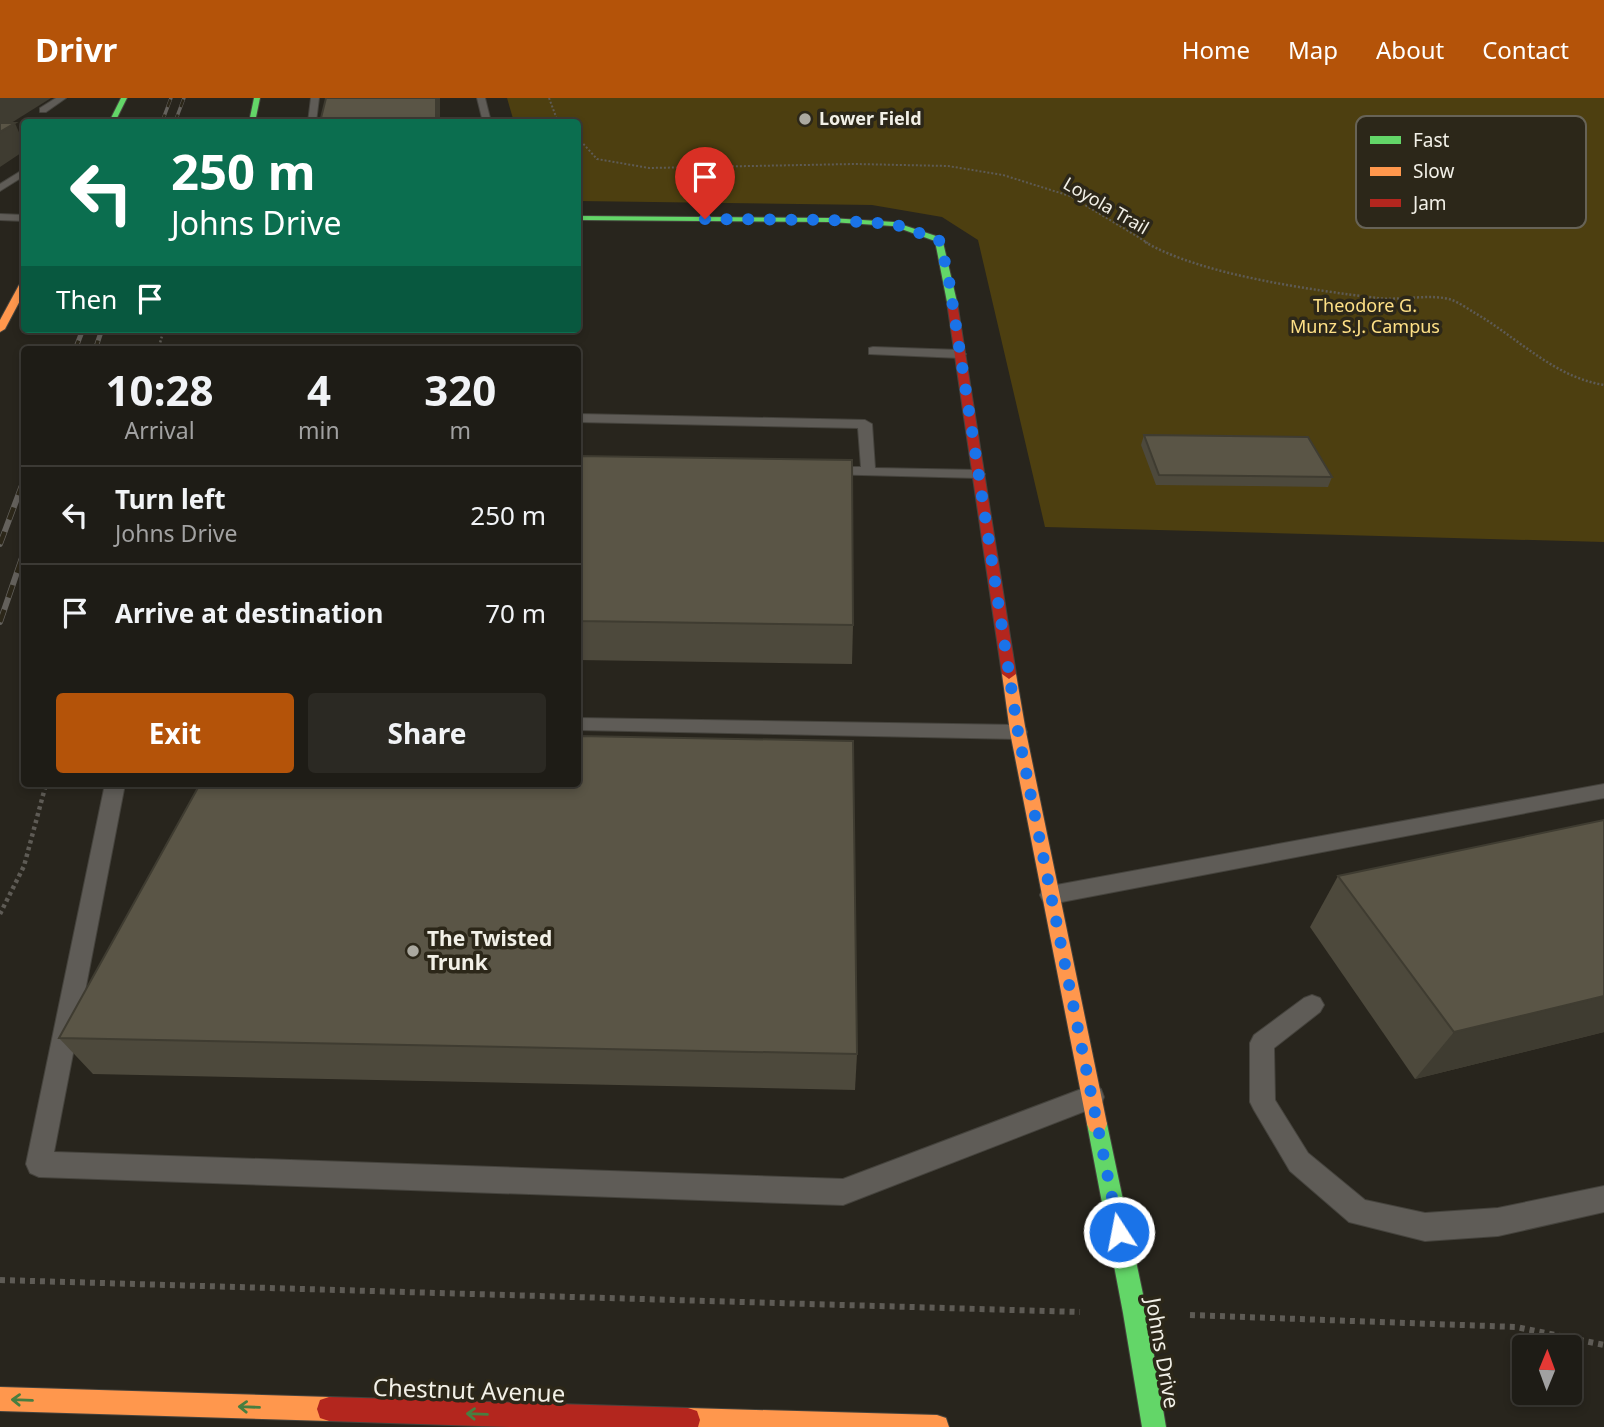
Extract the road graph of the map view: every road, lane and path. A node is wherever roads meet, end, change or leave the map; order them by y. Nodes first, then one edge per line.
1 (62, 98) edge
2 (124, 98) edge
3 (257, 98) edge
4 (315, 98) edge
5 (481, 98) edge
6 (549, 98) edge
7 (43, 110) dead end
8 (114, 119) edge
9 (253, 119) edge
10 (312, 119) edge
11 (486, 119) edge
12 (557, 119) edge
13 (0, 141) edge
14 (21, 141) edge
15 (581, 141) edge
16 (21, 174) edge
17 (0, 188) edge
18 (0, 217) edge
19 (21, 218) edge
20 (581, 218) edge
21 (21, 290) edge
22 (0, 329) edge
23 (873, 351) dead end
24 (960, 354) junction
25 (1604, 385) edge
26 (581, 418) edge
27 (813, 470) edge
28 (868, 471) junction
29 (978, 474) junction
30 (581, 724) edge
31 (1018, 732) junction
32 (45, 787) edge
33 (114, 787) edge
34 (1604, 791) edge
35 (1051, 895) junction
36 (0, 914) edge
37 (1311, 1005) dead end
38 (1092, 1097) junction
39 (1604, 1199) edge
40 (0, 1280) edge
41 (1135, 1313) junction
42 (1604, 1345) edge
43 (0, 1399) edge
44 (625, 1423) edge
45 (858, 1426) edge
46 (937, 1427) edge
47 (1154, 1427) edge

1 - 7 lane
2 - 8 street
3 - 9 street
4 - 10 lane
5 - 11 lane
6 - 12 path
13 - 14 lane
15 - 25 path, Loyola Trail
16 - 17 lane
18 - 19 lane
20 - 24 street, Johns Drive
21 - 22 street
23 - 24 lane
24 - 29 street, Johns Drive
26 - 28 lane
27 - 28 lane
28 - 29 lane
29 - 31 street, Johns Drive
30 - 31 lane
31 - 35 street, Johns Drive
32 - 36 path
33 - 38 lane
34 - 35 lane
35 - 38 street, Johns Drive
37 - 39 lane
38 - 41 street, Johns Drive
40 - 41 path
41 - 42 path
41 - 47 street, Johns Drive
44 -> 43 street, Chestnut Avenue
44 - 45 street, Chestnut Avenue
45 - 46 street, Chestnut Avenue

